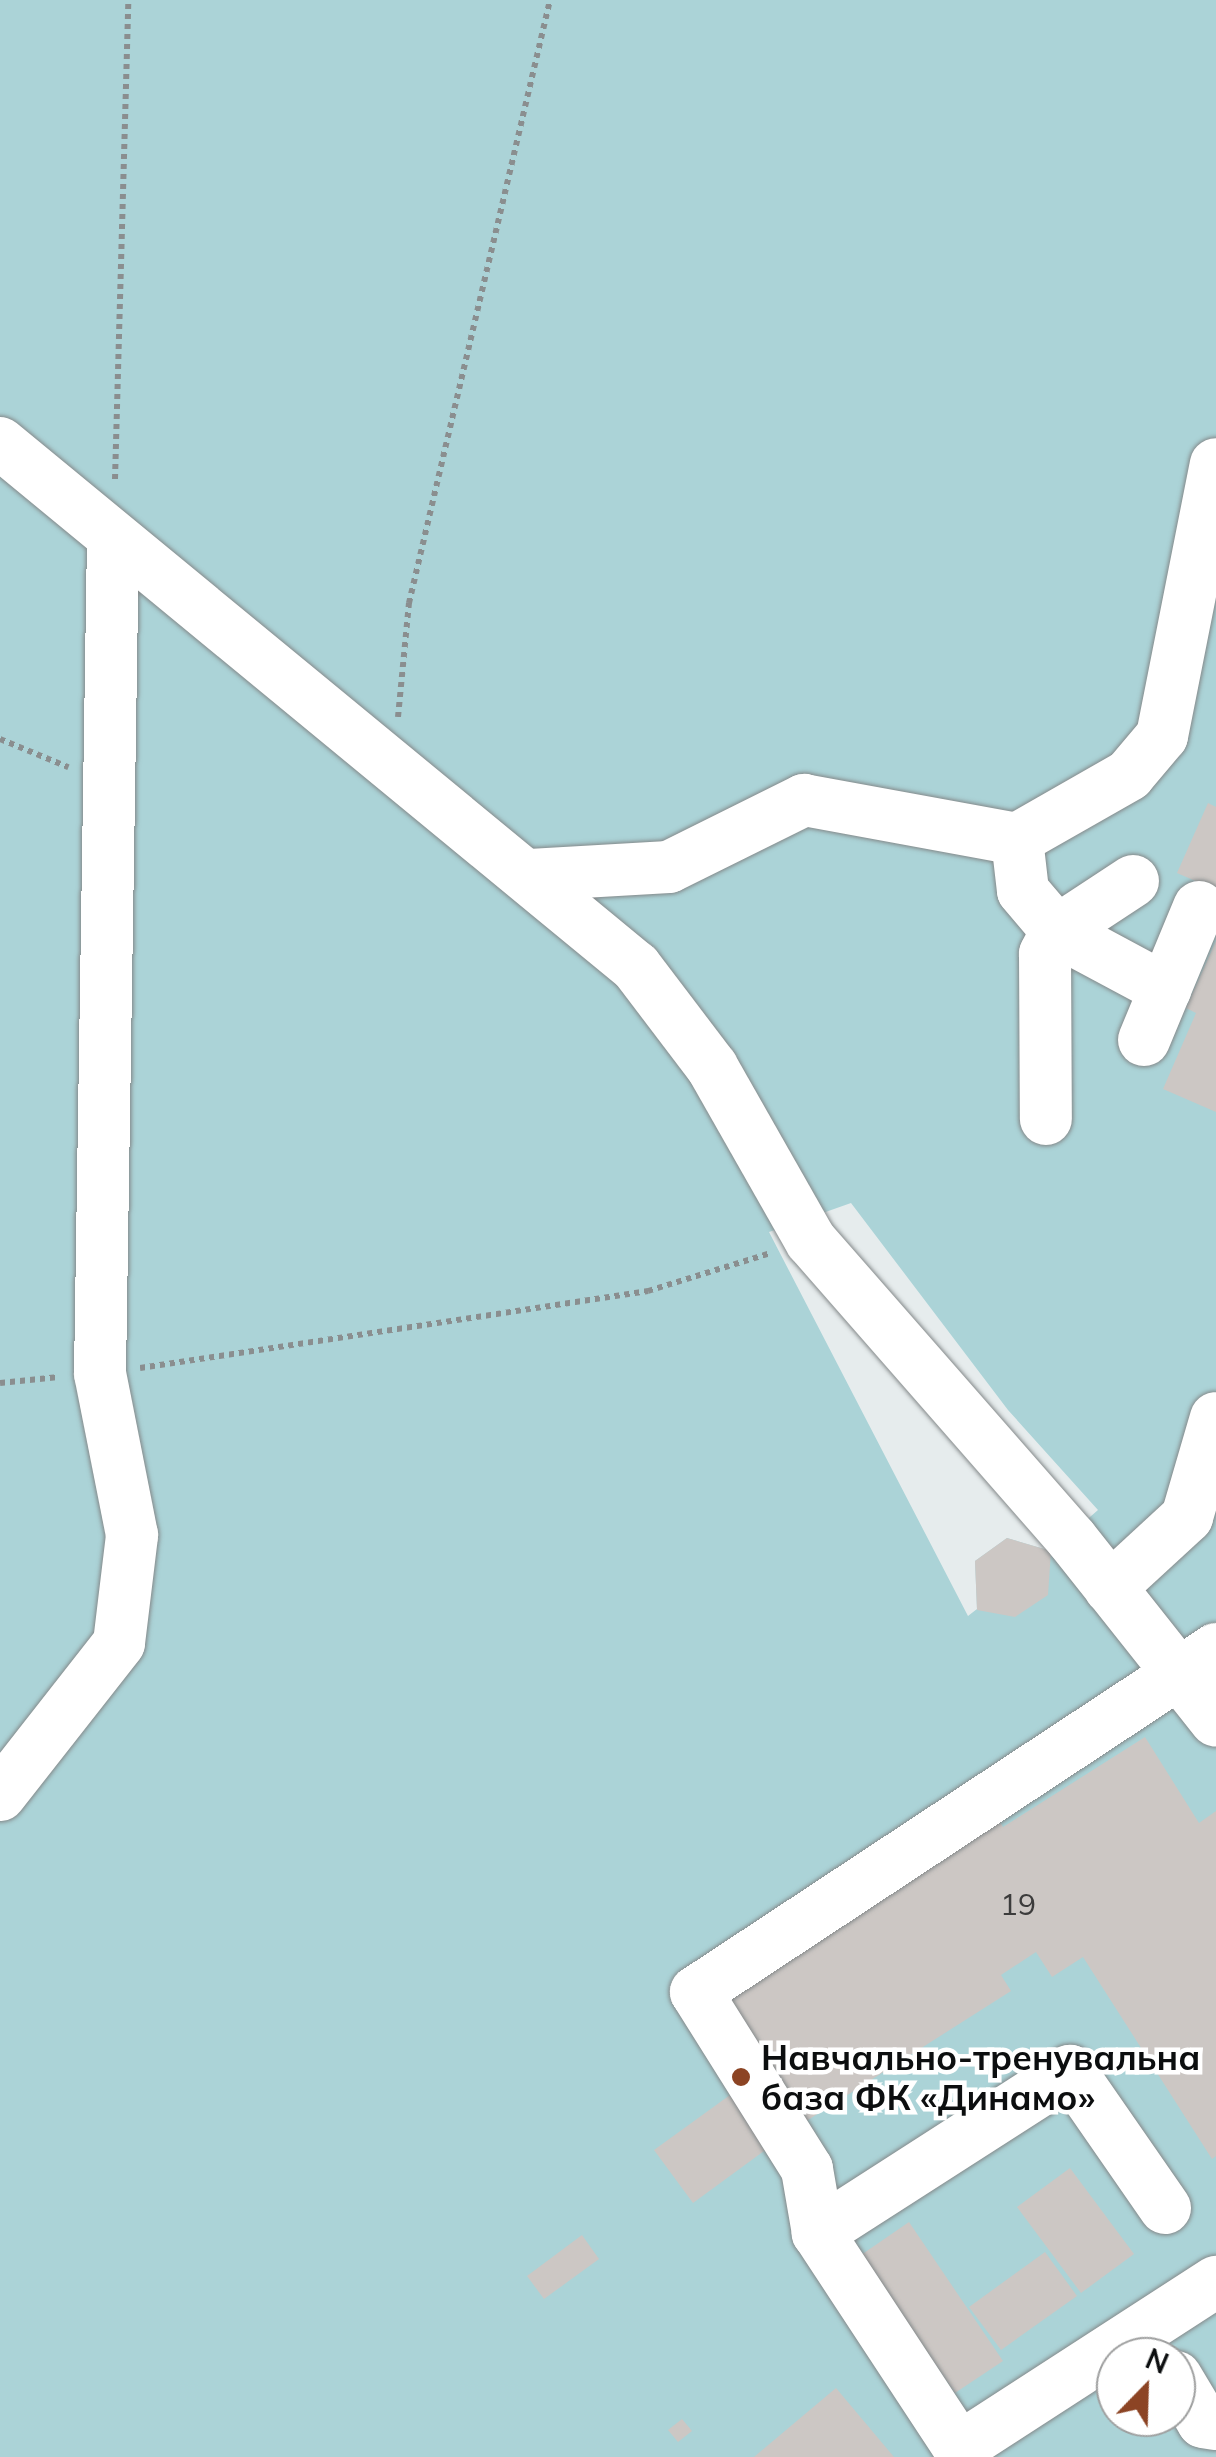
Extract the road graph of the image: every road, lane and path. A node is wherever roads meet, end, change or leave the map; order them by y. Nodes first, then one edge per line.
1 (128, 0) edge
2 (550, 0) edge
3 (0, 443) edge
4 (1214, 482) edge
5 (113, 538) junction
6 (0, 739) edge
7 (393, 764) junction
8 (111, 784) junction
9 (1017, 840) junction
10 (530, 875) junction
11 (1133, 881) dead end
12 (1198, 907) dead end
13 (1057, 931) junction
14 (1165, 990) junction
15 (1144, 1040) dead end
16 (1046, 1119) dead end
17 (811, 1241) junction
18 (100, 1374) junction
19 (0, 1382) edge
20 (1216, 1418) edge
21 (1202, 1520) edge
22 (1110, 1588) junction
23 (1198, 1662) edge
24 (1216, 1721) edge
25 (0, 1794) edge
26 (1165, 2208) dead end
27 (818, 2234) junction
28 (1216, 2282) edge
29 (1159, 2337) edge
30 (1096, 2376) edge
31 (1196, 2406) edge
32 (1212, 2430) edge
33 (962, 2453) edge

1 - 5 path
2 - 7 path
3 - 5 lane
4 - 9 lane
5 - 7 lane
5 - 8 lane
6 - 8 path
7 - 10 lane
8 - 18 lane
9 - 10 lane
9 - 13 lane
10 - 17 lane
11 - 13 lane
12 - 14 lane
13 - 14 lane
13 - 16 lane
14 - 15 lane
17 - 18 path
17 - 22 lane
18 - 19 path
18 - 25 lane
20 - 21 lane
21 - 22 lane
22 - 23 lane
23 - 24 lane
23 - 27 lane
26 - 27 lane
27 - 33 lane
28 - 29 lane
30 - 33 lane
31 - 32 lane

